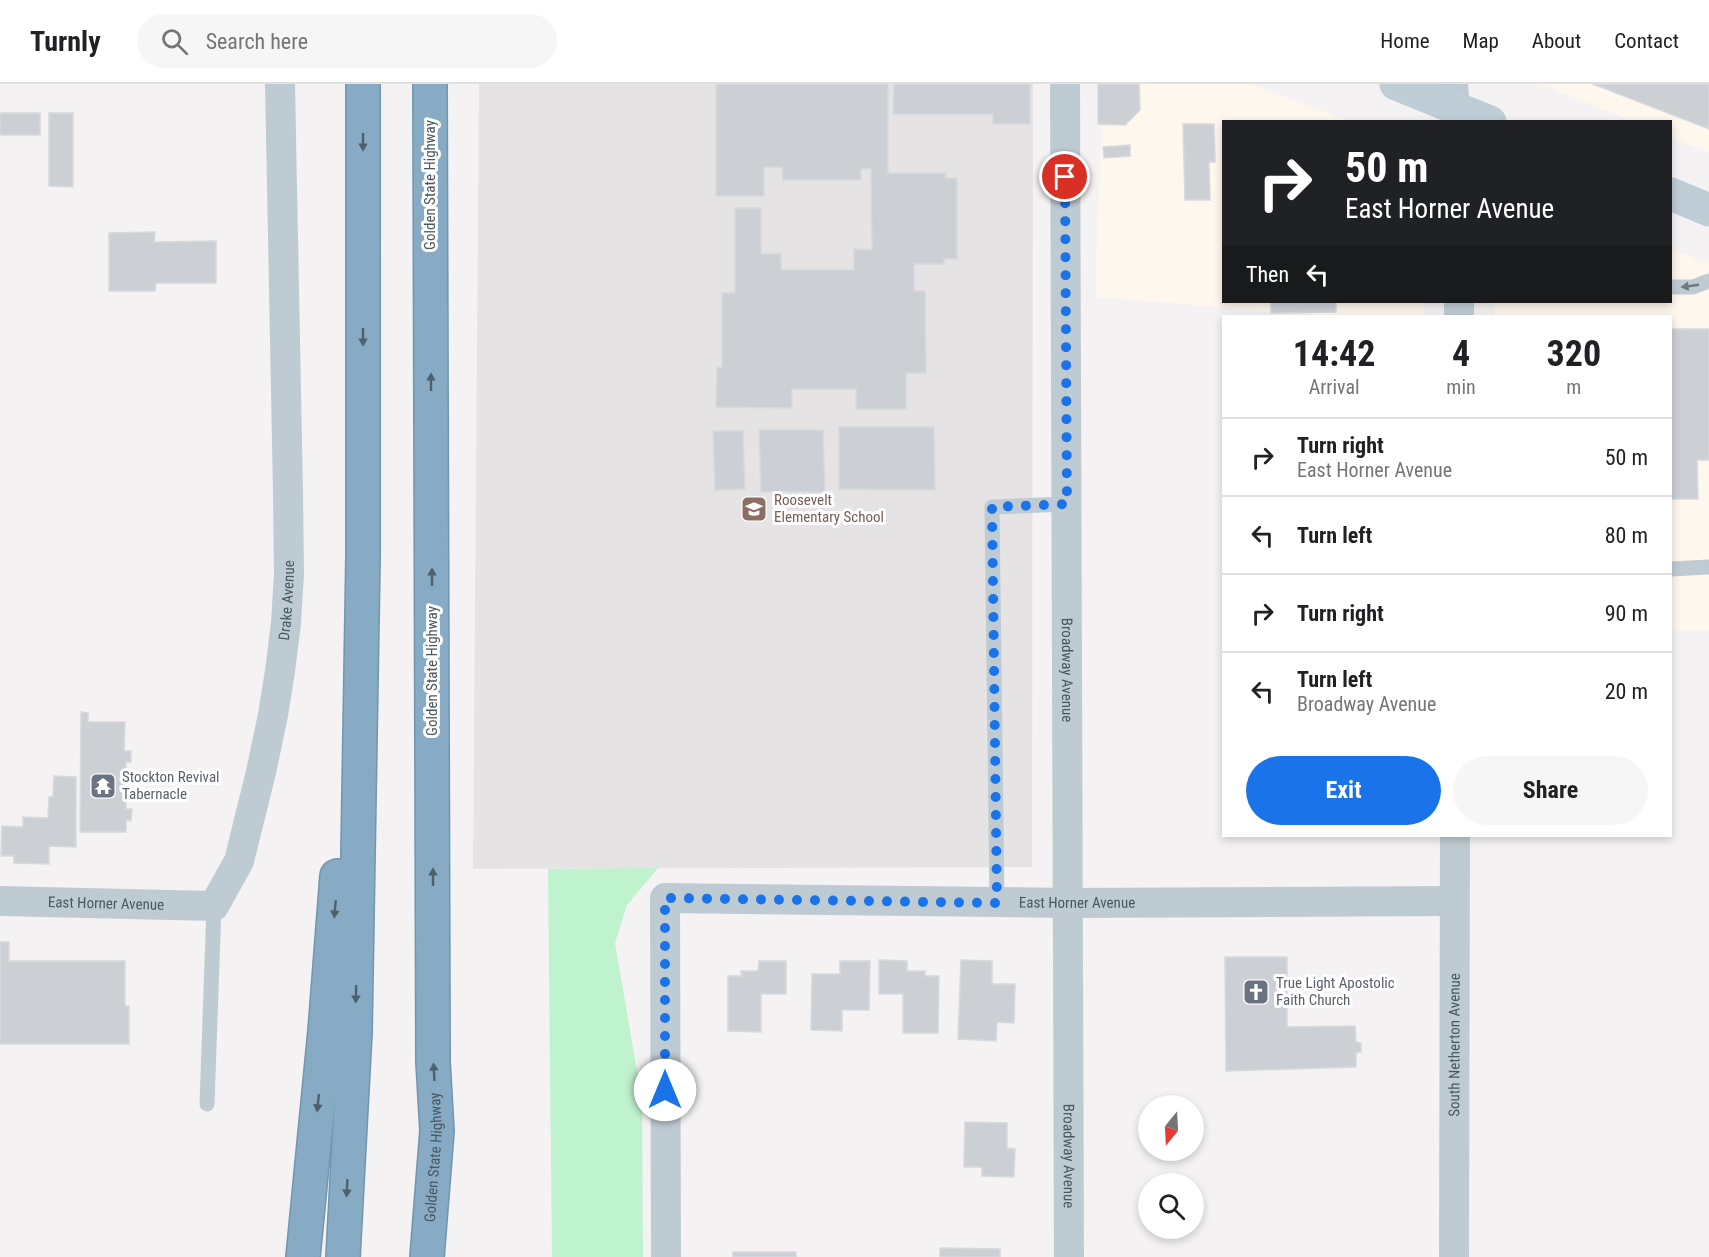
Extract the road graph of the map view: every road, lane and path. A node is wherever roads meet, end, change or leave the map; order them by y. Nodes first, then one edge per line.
1 (280, 84) edge
2 (363, 84) edge
3 (430, 84) edge
4 (1065, 84) edge
5 (1396, 84) edge
6 (1455, 104) edge
7 (1486, 120) edge
8 (1672, 195) edge
9 (1709, 210) edge
10 (1709, 281) edge
11 (1672, 287) edge
12 (1067, 504) junction
13 (363, 557) junction
14 (1709, 567) edge
15 (1672, 569) edge
16 (1455, 837) edge
17 (0, 901) edge
18 (1454, 901) junction
19 (997, 903) junction
20 (1069, 903) junction
21 (214, 906) junction
22 (207, 1104) dead end
23 (437, 1131) junction
24 (303, 1257) edge
25 (343, 1257) edge
26 (427, 1257) edge
27 (443, 1257) edge
28 (666, 1257) edge
29 (1069, 1257) edge
30 (1454, 1257) edge

1 - 21 street, Drake Avenue
2 -> 13 highway
23 -> 3 highway, Golden State Highway
4 - 12 street, Broadway Avenue
5 - 6 main road
6 - 7 main road
8 - 9 main road
10 -> 11 lane
12 - 19 lane
12 - 20 street, Broadway Avenue
13 -> 24 highway
13 -> 25 highway
14 - 15 lane
16 - 18 street, South Netherton Avenue
17 - 21 street, East Horner Avenue
18 - 20 street, East Horner Avenue
18 - 30 street, South Netherton Avenue
19 - 20 street, East Horner Avenue
19 - 28 street, East Horner Avenue
20 - 29 street, Broadway Avenue
21 - 22 lane, Drake Avenue
23 - 26 highway, Golden State Highway
23 - 27 highway

